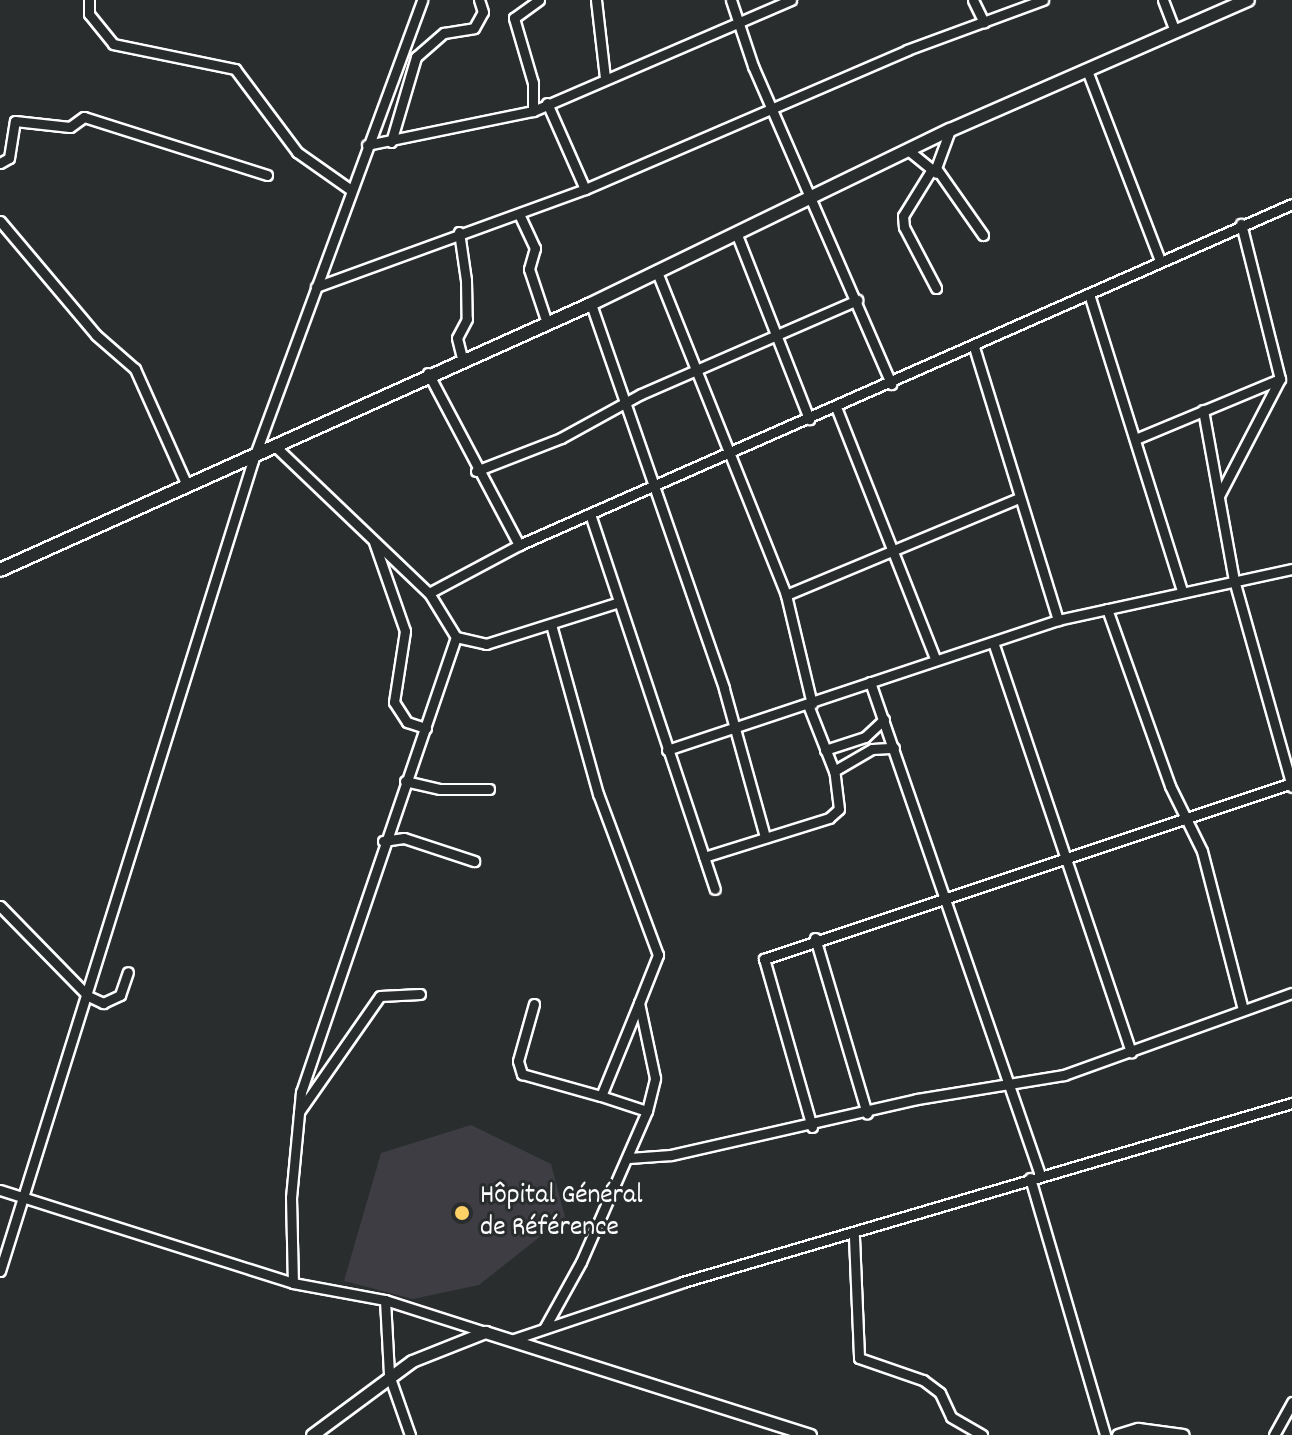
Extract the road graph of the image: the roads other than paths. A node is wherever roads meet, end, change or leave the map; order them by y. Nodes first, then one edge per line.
1 (89, 0) edge
2 (422, 0) edge
3 (479, 0) edge
4 (539, 0) edge
5 (596, 0) edge
6 (731, 0) edge
7 (791, 0) edge
8 (973, 0) edge
9 (1043, 0) edge
10 (1163, 0) edge
11 (1248, 0) edge
12 (738, 20) junction
13 (984, 23) junction
14 (1175, 32) junction
15 (1088, 73) junction
16 (605, 78) junction
17 (547, 103) junction
18 (771, 109) junction
19 (533, 111) junction
20 (950, 130) junction
21 (391, 142) junction
22 (367, 145) junction
23 (908, 150) junction
24 (0, 163) edge
25 (936, 173) junction
26 (267, 175) dead end
27 (585, 189) junction
28 (351, 190) junction
29 (813, 200) junction
30 (1292, 204) edge
31 (519, 214) junction
32 (0, 221) edge
33 (1241, 224) junction
34 (459, 232) junction
35 (737, 235) junction
36 (983, 235) dead end
37 (1160, 261) junction
38 (657, 272) junction
39 (316, 287) junction
40 (936, 288) dead end
41 (1089, 294) junction
42 (857, 300) junction
43 (591, 304) junction
44 (547, 323) junction
45 (778, 336) junction
46 (974, 347) junction
47 (462, 358) junction
48 (696, 371) junction
49 (428, 373) junction
50 (1280, 379) junction
51 (891, 384) junction
52 (629, 400) junction
53 (836, 407) junction
54 (1203, 410) junction
55 (809, 419) junction
56 (1138, 438) junction
57 (276, 447) junction
58 (733, 452) junction
59 (253, 460) junction
60 (476, 471) junction
61 (187, 485) junction
62 (657, 485) junction
63 (1219, 496) junction
64 (1017, 499) junction
65 (590, 514) junction
66 (374, 541) junction
67 (519, 545) junction
68 (890, 549) junction
69 (1292, 569) edge
70 (0, 570) edge
71 (1234, 580) junction
72 (1182, 591) junction
73 (429, 593) junction
74 (786, 595) junction
75 (619, 602) junction
76 (1107, 609) junction
77 (1058, 620) junction
78 (551, 625) junction
79 (456, 637) junction
80 (993, 642) junction
81 (935, 658) junction
82 (870, 682) junction
83 (810, 704) junction
84 (884, 719) junction
85 (426, 728) junction
86 (734, 729) junction
87 (894, 748) junction
88 (667, 750) junction
89 (825, 750) junction
90 (834, 771) junction
91 (405, 781) junction
92 (1292, 784) edge
93 (489, 789) dead end
94 (1185, 813) junction
95 (765, 837) junction
96 (383, 841) junction
97 (704, 857) junction
98 (1068, 857) junction
99 (474, 861) dead end
100 (715, 889) dead end
101 (944, 896) junction
102 (0, 906) edge
103 (815, 938) junction
104 (128, 972) dead end
105 (1292, 993) edge
106 (420, 994) dead end
107 (88, 996) junction
108 (639, 1003) junction
109 (534, 1004) dead end
110 (1243, 1010) junction
111 (1131, 1052) junction
112 (1007, 1087) junction
113 (601, 1096) junction
114 (1292, 1103) edge
115 (647, 1111) junction
116 (867, 1113) junction
117 (297, 1115) junction
118 (812, 1127) junction
119 (629, 1158) junction
120 (1035, 1176) junction
121 (0, 1190) edge
122 (23, 1197) junction
123 (854, 1237) junction
124 (0, 1271) edge
125 (293, 1283) junction
126 (385, 1300) junction
127 (545, 1327) junction
128 (485, 1332) junction
129 (514, 1339) junction
130 (389, 1375) junction
131 (1292, 1402) edge
132 (312, 1435) edge
133 (410, 1435) edge
134 (810, 1435) edge
135 (982, 1435) edge
136 (1105, 1435) edge
137 (1118, 1435) edge
138 (1183, 1435) edge
139 (1274, 1435) edge

1 - 28 street
2 - 22 street
3 - 21 street
4 - 19 street
5 - 16 street
6 - 12 street
7 - 12 street
8 - 13 street
9 - 13 street
10 - 14 street
11 - 14 main road
12 - 16 street
12 - 18 street
13 - 18 street
14 - 15 main road
15 - 20 main road
15 - 37 street
16 - 17 street
17 - 19 street
17 - 27 street
18 - 27 street
18 - 29 street
19 - 21 street
20 - 23 main road
20 - 25 street
21 - 22 street
22 - 28 street
23 - 25 street
23 - 29 main road
24 - 26 street
25 - 36 street
25 - 40 street
27 - 31 street
28 - 39 street
29 - 35 main road
29 - 42 street
30 - 33 street
31 - 34 street
31 - 44 street
32 - 61 street
33 - 37 street
33 - 50 street
34 - 39 street
34 - 47 street
35 - 38 main road
35 - 45 street
37 - 41 street
38 - 43 main road
38 - 48 street
39 - 59 street
41 - 46 street
41 - 56 street
42 - 45 street
42 - 51 street
43 - 44 main road
43 - 52 street
44 - 47 main road
45 - 48 street
45 - 55 street
46 - 51 street
46 - 64 street
47 - 49 main road
48 - 52 street
48 - 58 street
49 - 57 main road
49 - 60 street
50 - 54 street
50 - 63 street
51 - 53 street
52 - 60 street
52 - 62 street
53 - 55 street
53 - 68 street
54 - 56 street
54 - 63 street
55 - 58 street
56 - 72 street
57 - 59 main road
57 - 66 street
58 - 62 street
58 - 74 street
59 - 61 main road
59 - 107 street
60 - 67 street
61 - 70 main road
62 - 65 street
62 - 86 street
63 - 71 street
64 - 68 street
64 - 77 street
65 - 67 street
65 - 75 street
66 - 73 street
66 - 85 street
67 - 73 street
68 - 74 street
68 - 81 street
69 - 71 street
71 - 72 street
71 - 92 street
72 - 76 street
73 - 79 street
74 - 83 street
75 - 78 street
75 - 88 street
76 - 77 street
76 - 94 street
77 - 80 street
78 - 79 street
78 - 108 street
79 - 85 street
80 - 81 street
80 - 98 street
81 - 82 street
82 - 83 street
82 - 84 street
83 - 86 street
83 - 89 street
84 - 87 street
84 - 89 street
85 - 91 street
86 - 88 street
86 - 95 street
87 - 90 street
87 - 101 street
88 - 97 street
89 - 90 street
90 - 95 street
91 - 93 street
91 - 96 street
92 - 94 street
94 - 98 street
94 - 110 street
95 - 97 street
96 - 99 street
96 - 117 street
97 - 100 street
98 - 101 street
98 - 111 street
101 - 103 street
101 - 112 street
102 - 107 street
103 - 116 street
103 - 118 street
104 - 107 street
105 - 110 street
106 - 117 street
107 - 122 street
108 - 113 street
108 - 115 street
109 - 113 street
110 - 111 street
111 - 112 street
112 - 116 street
112 - 120 street
113 - 115 street
114 - 120 street
115 - 119 street
116 - 118 street
117 - 125 street
118 - 119 street
119 - 127 street
120 - 123 street
120 - 136 street
121 - 122 street
122 - 124 street
122 - 125 street
123 - 127 street
123 - 135 street
125 - 126 street
126 - 128 street
126 - 130 street
127 - 129 street
128 - 129 street
128 - 130 street
129 - 134 street
130 - 132 street
130 - 133 street
131 - 139 street
137 - 138 street

